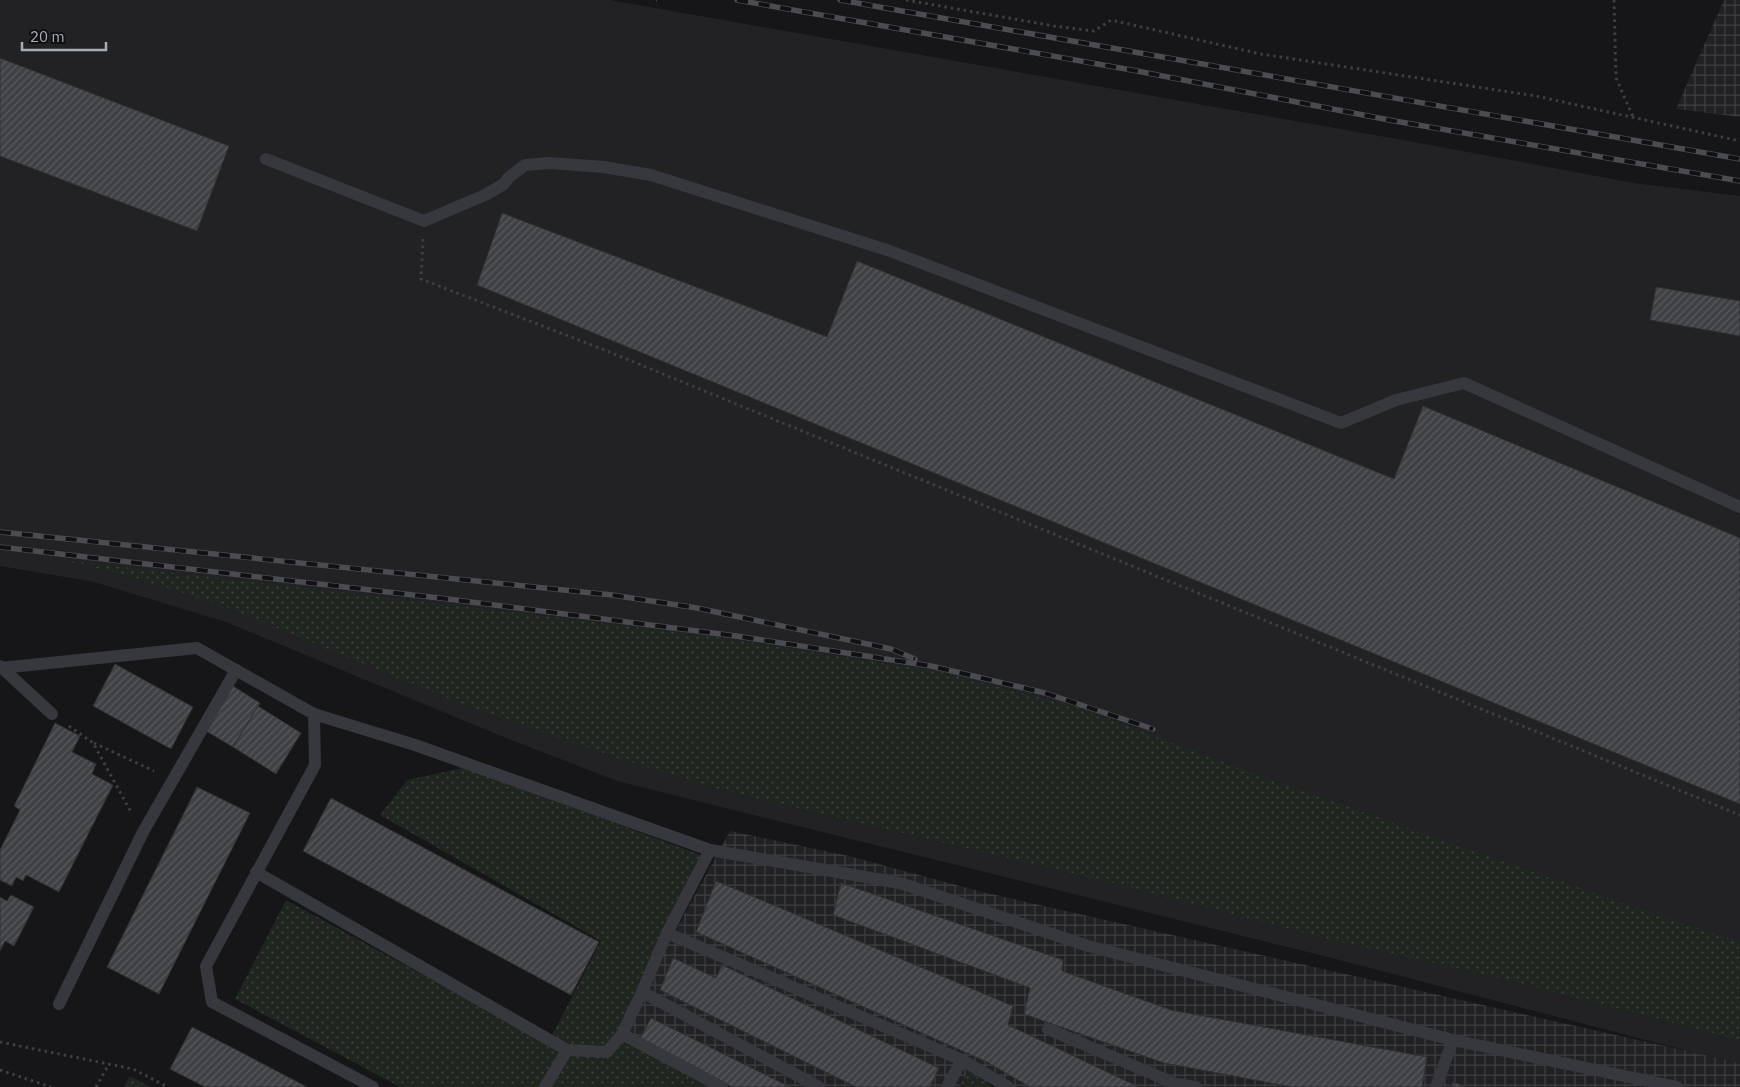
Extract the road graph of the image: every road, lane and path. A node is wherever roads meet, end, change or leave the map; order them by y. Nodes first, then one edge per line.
1 (906, 0) edge
2 (1614, 0) edge
3 (1633, 117) junction
4 (1740, 141) edge
5 (266, 159) dead end
6 (424, 221) junction
7 (1740, 507) edge
8 (0, 667) edge
9 (236, 670) junction
10 (52, 714) joint
11 (314, 714) junction
12 (93, 743) junction
13 (172, 780) junction
14 (1740, 815) edge
15 (143, 832) junction
16 (710, 850) junction
17 (256, 872) junction
18 (668, 933) junction
19 (642, 992) junction
20 (58, 1004) dead end
21 (1048, 1029) dead end
22 (622, 1034) junction
23 (1453, 1040) junction
24 (0, 1042) edge
25 (567, 1050) junction
26 (962, 1060) junction
27 (109, 1064) junction
28 (0, 1070) edge
29 (51, 1087) edge
30 (96, 1087) edge
31 (168, 1087) edge
32 (373, 1087) edge
33 (544, 1087) edge
34 (722, 1087) edge
35 (819, 1087) edge
36 (947, 1087) edge
37 (1008, 1087) edge
38 (1196, 1087) edge
39 (1436, 1087) edge
40 (1677, 1087) edge

1 - 3 path
2 - 3 path
3 - 4 path
5 - 6 lane
6 - 7 lane
6 - 14 path
8 - 9 lane
8 - 10 lane
9 - 11 lane
9 - 13 lane
10 - 12 path
11 - 16 lane
11 - 17 lane
12 - 13 path
12 - 15 path
13 - 15 lane
15 - 20 lane
16 - 18 lane
16 - 23 lane
17 - 25 lane
17 - 32 lane
18 - 19 lane
18 - 26 lane
19 - 22 lane
19 - 35 lane
21 - 38 lane
22 - 25 lane
22 - 34 lane
23 - 39 lane
23 - 40 lane
24 - 27 path
25 - 33 lane
26 - 36 lane
26 - 37 lane
27 - 30 path
27 - 31 path
28 - 29 path

